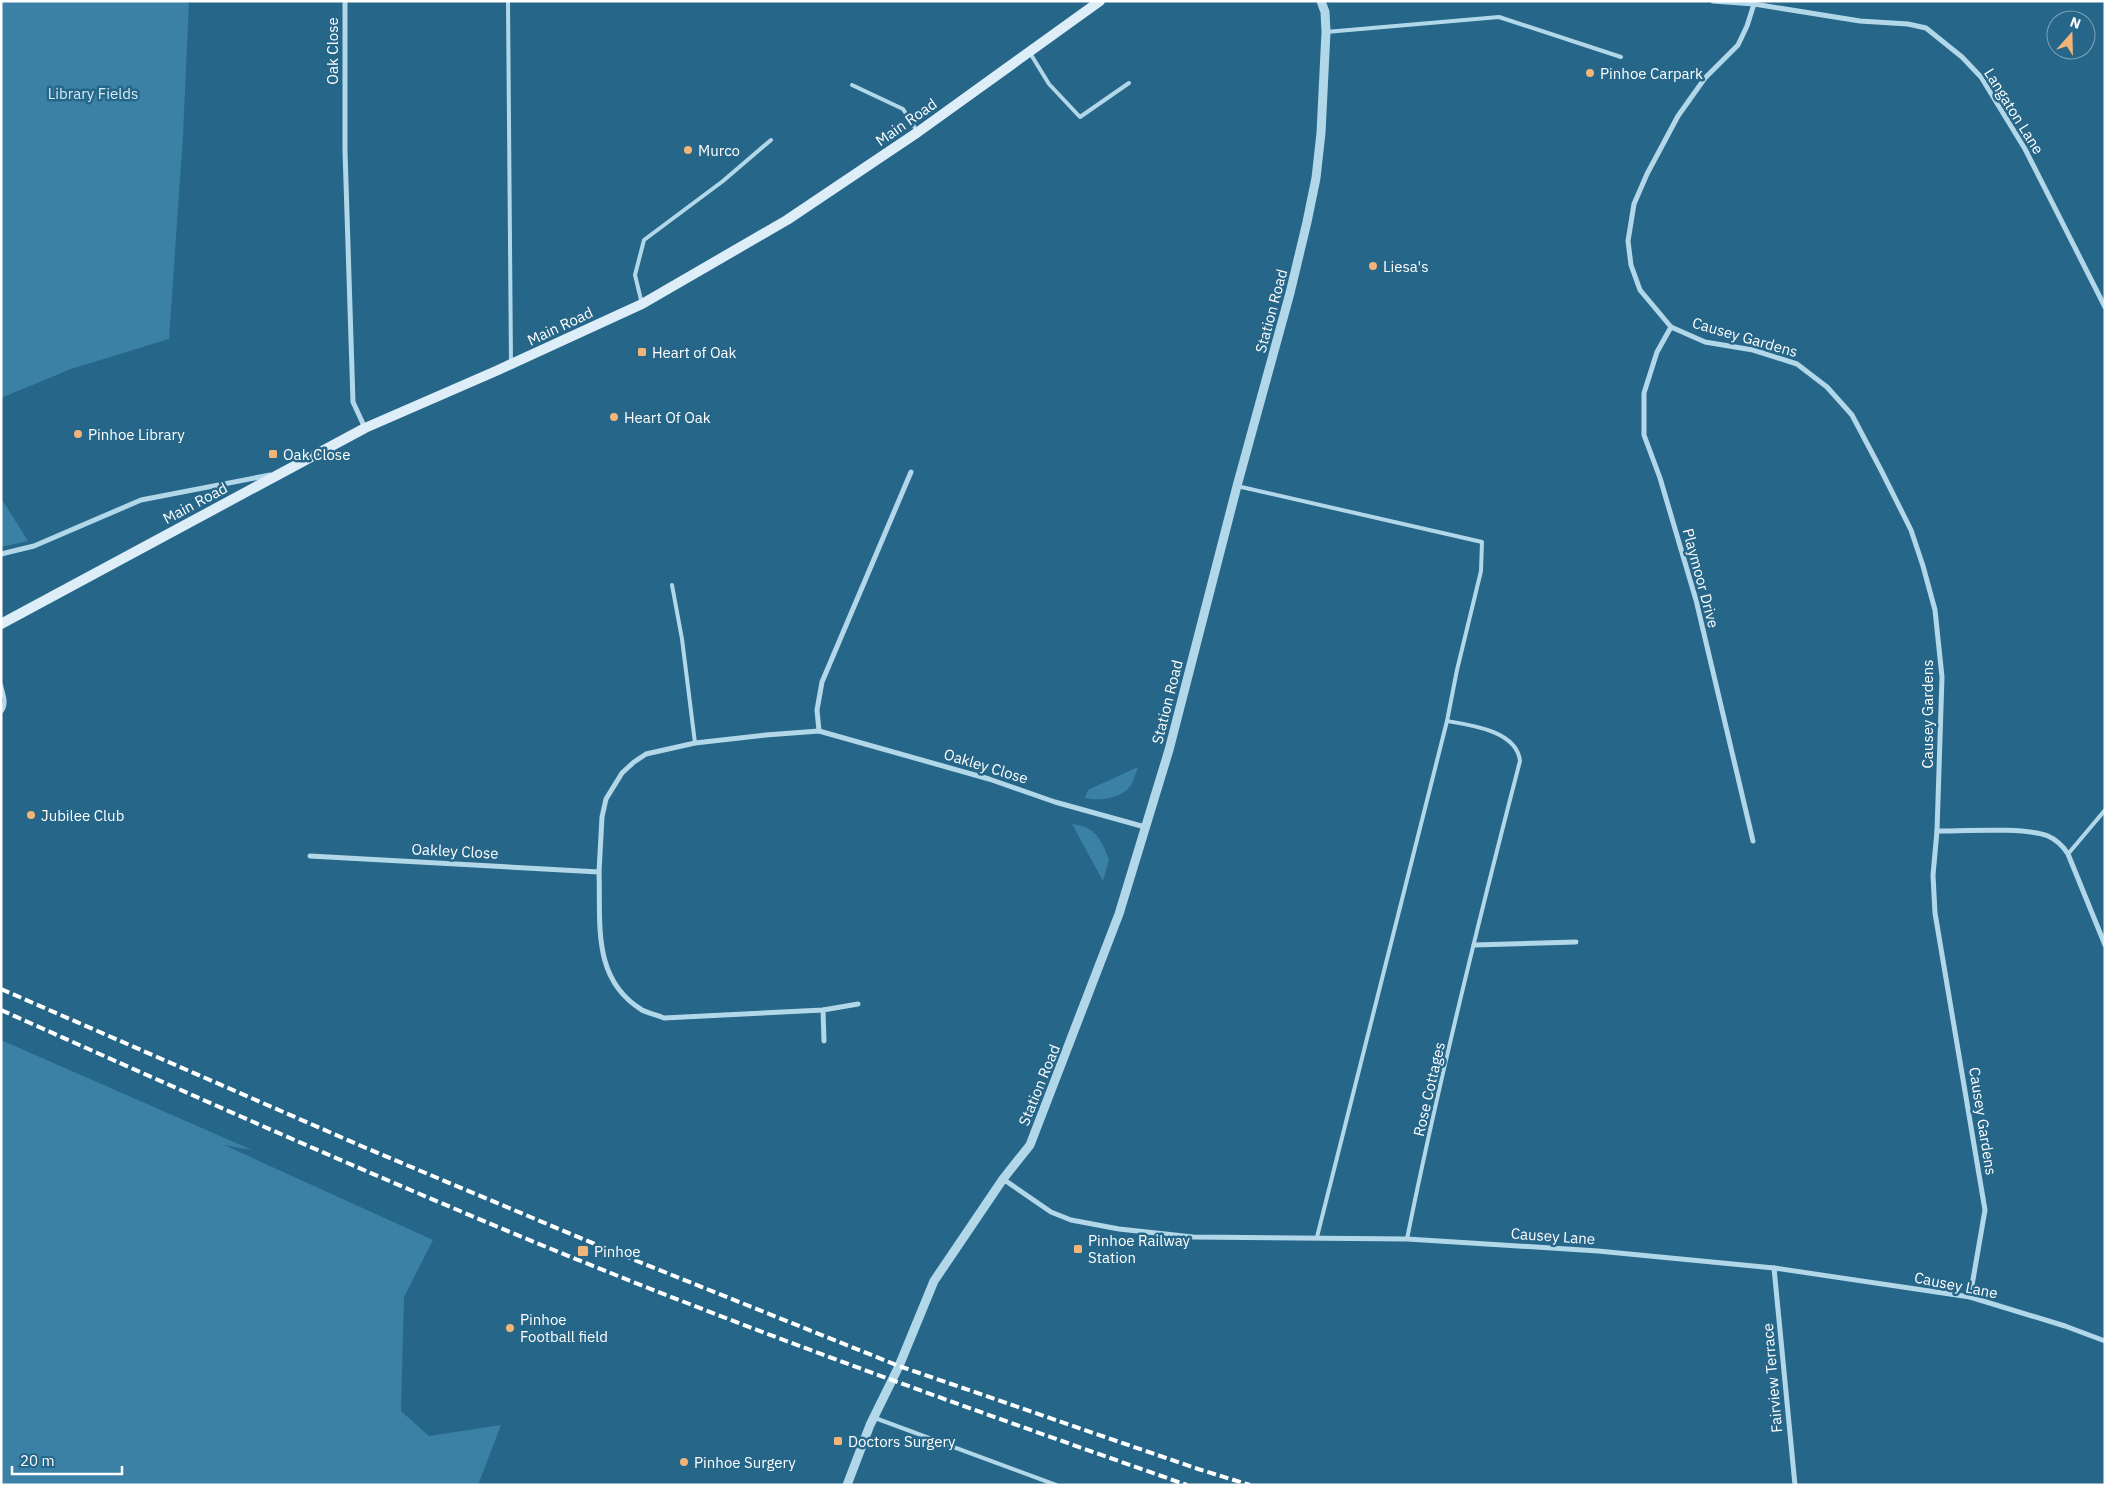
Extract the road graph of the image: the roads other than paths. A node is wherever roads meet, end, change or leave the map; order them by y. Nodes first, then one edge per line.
1 (345, 1) edge
2 (508, 1) edge
3 (1100, 1) edge
4 (1322, 1) edge
5 (1713, 1) edge
6 (1754, 4) junction
7 (1326, 32) junction
8 (1030, 53) junction
9 (1621, 57) dead end
10 (1129, 84) dead end
11 (852, 85) dead end
12 (918, 132) junction
13 (772, 140) dead end
14 (642, 304) junction
15 (2105, 307) edge
16 (1671, 327) junction
17 (511, 365) junction
18 (365, 428) junction
19 (283, 472) junction
20 (911, 472) dead end
21 (1237, 486) junction
22 (1, 554) edge
23 (672, 584) dead end
24 (1, 624) edge
25 (1, 685) edge
26 (1, 712) edge
27 (1447, 721) junction
28 (819, 731) junction
29 (695, 743) junction
30 (2105, 810) edge
31 (1145, 827) junction
32 (1938, 830) junction
33 (1753, 841) dead end
34 (2068, 854) junction
35 (310, 856) dead end
36 (600, 872) junction
37 (1576, 942) dead end
38 (1474, 945) junction
39 (2105, 945) edge
40 (858, 1004) dead end
41 (823, 1010) junction
42 (824, 1041) dead end
43 (1003, 1179) junction
44 (1317, 1237) junction
45 (1407, 1239) junction
46 (1774, 1268) junction
47 (1970, 1297) junction
48 (2105, 1341) edge
49 (875, 1418) junction
50 (847, 1485) edge
51 (1056, 1485) edge
52 (1795, 1485) edge

1 - 18 street, Oak Close
2 - 17 lane
3 - 8 main road, Main Road
4 - 7 street, Station Road
5 - 6 street, Langaton Lane
6 - 15 street, Langaton Lane
6 - 16 street, Causey Gardens
7 - 9 lane
7 - 21 street, Station Road
8 - 10 lane
8 - 12 main road, Main Road
11 - 12 lane
12 - 14 main road, Main Road
13 - 14 lane
14 - 17 main road, Main Road
16 - 32 street, Causey Gardens
16 - 33 street, Playmoor Drive
17 - 18 main road, Main Road
18 - 19 main road, Main Road
19 - 22 street
19 - 24 main road, Main Road
20 - 28 street
21 - 27 lane
21 - 31 street, Station Road
23 - 29 lane
25 - 26 lane
27 - 38 lane, Rose Cottages
27 - 44 lane
28 - 29 street, Oakley Close
28 - 31 street, Oakley Close
29 - 36 street, Oakley Close
30 - 34 lane
31 - 43 street, Station Road
32 - 34 street
32 - 47 street, Causey Gardens
34 - 39 street
35 - 36 street, Oakley Close
36 - 41 street, Oakley Close
37 - 38 street
38 - 45 lane, Rose Cottages
40 - 41 street, Oakley Close
41 - 42 street
43 - 44 street, Causey Lane
43 - 49 street, Station Road
44 - 45 street, Causey Lane
45 - 46 street, Causey Lane
46 - 47 street, Causey Lane
46 - 52 street, Fairview Terrace
47 - 48 street, Causey Lane
49 - 50 street, Station Road
49 - 51 lane

